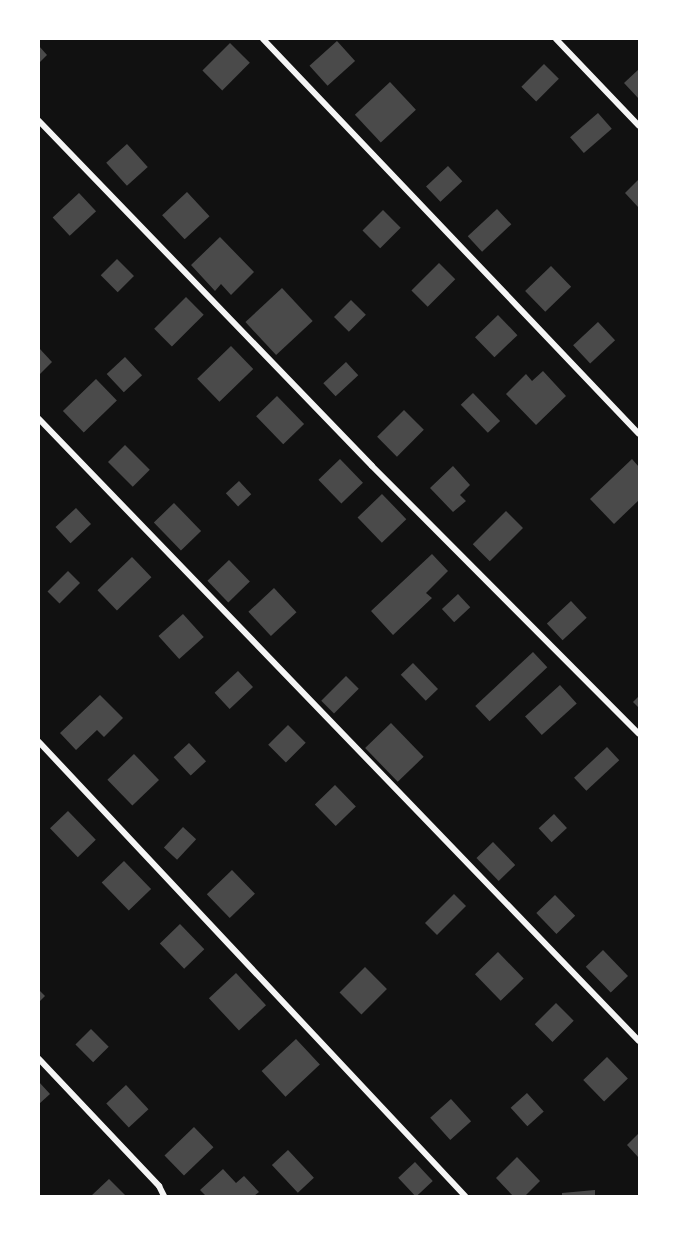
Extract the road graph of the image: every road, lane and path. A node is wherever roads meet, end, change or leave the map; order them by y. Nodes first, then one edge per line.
1 (263, 39) edge
2 (556, 39) edge
3 (39, 121) edge
4 (639, 126) edge
5 (39, 418) edge
6 (639, 434) edge
7 (639, 734) edge
8 (39, 742) edge
9 (639, 1041) edge
10 (39, 1059) edge
11 (164, 1196) edge
12 (465, 1196) edge

1 - 6 street
2 - 4 street
3 - 7 street
5 - 9 street
8 - 12 street
10 - 11 street

